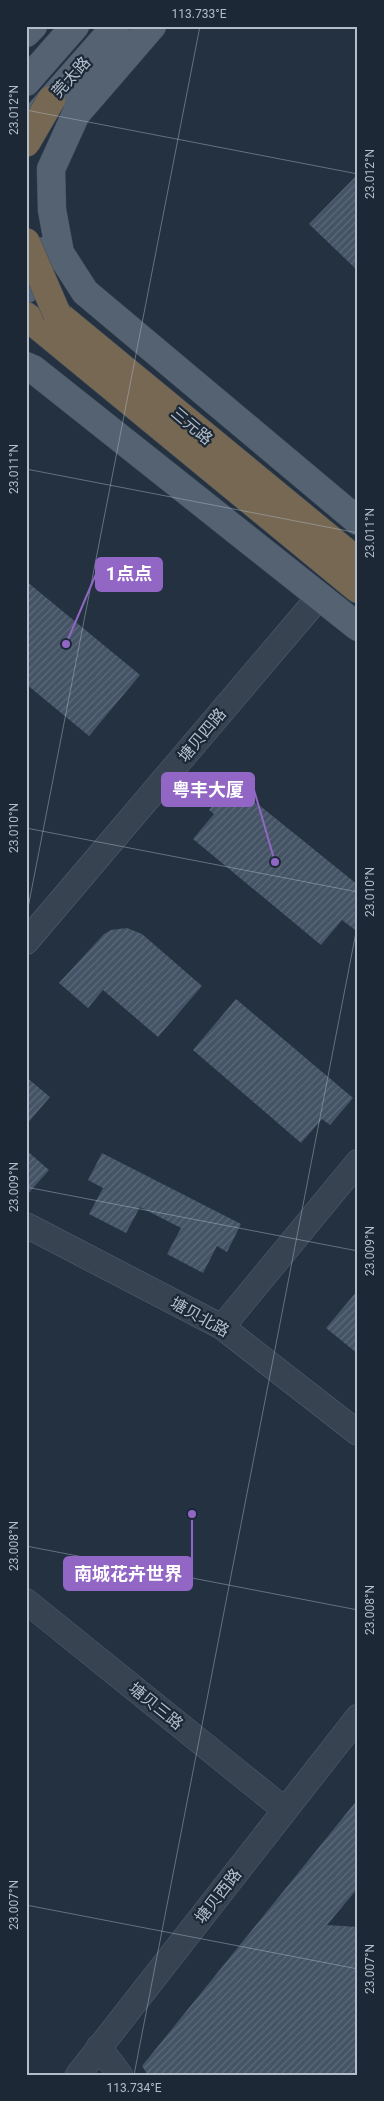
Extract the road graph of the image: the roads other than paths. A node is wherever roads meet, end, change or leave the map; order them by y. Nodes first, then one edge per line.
1 (33, 26) edge
2 (76, 26) edge
3 (116, 26) edge
4 (152, 26) edge
5 (26, 33) edge
6 (26, 82) edge
7 (51, 100) junction
8 (26, 130) edge
9 (26, 143) edge
10 (52, 210) junction
11 (26, 242) edge
12 (26, 289) edge
13 (26, 316) edge
14 (44, 326) edge
15 (26, 366) edge
16 (358, 521) edge
17 (358, 562) edge
18 (358, 589) edge
19 (319, 597) junction
20 (358, 627) edge
21 (26, 942) edge
22 (358, 1162) edge
23 (26, 1225) edge
24 (222, 1327) junction
25 (358, 1433) edge
26 (26, 1601) edge
27 (358, 1717) edge
28 (285, 1810) junction
29 (100, 2047) junction
30 (78, 2075) edge
31 (120, 2075) edge

1 - 5 main road
2 - 6 main road
3 - 7 main road, 莞太路
4 - 10 main road
7 - 8 main road, 莞太路, bridge
7 - 9 highway, bridge
8 - 10 main road
10 - 12 main road
10 - 16 main road
11 - 14 highway, bridge
12 - 14 highway, 三元路
13 - 14 highway, 三元路
14 - 17 highway, 三元路
14 - 18 highway, 三元路
15 - 19 main road
19 - 20 main road
19 - 21 street, 塘贝四路
22 - 24 street
23 - 24 street, 塘贝北路
24 - 25 street, 塘贝北路
26 - 28 street, 塘贝三路
27 - 28 street, 塘贝西路
28 - 29 street, 塘贝西路
29 - 30 street, 塘贝西路
29 - 31 street

